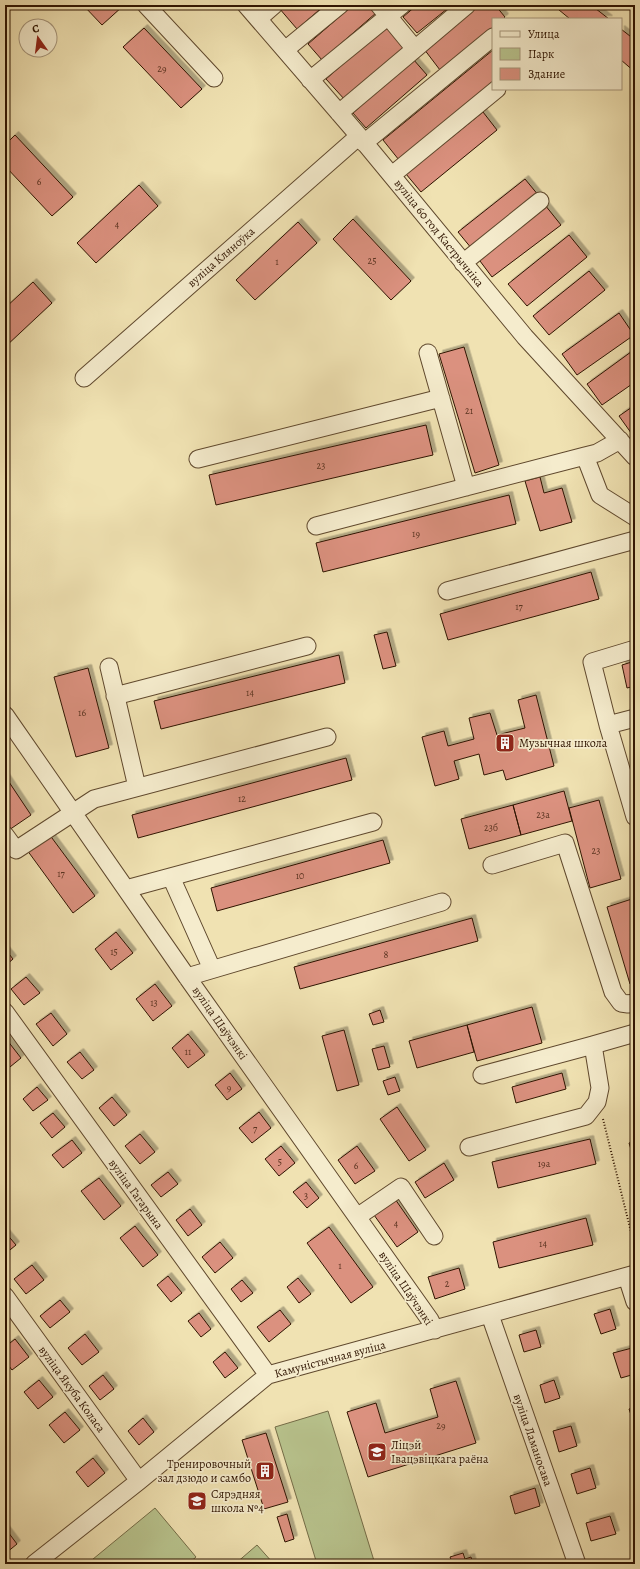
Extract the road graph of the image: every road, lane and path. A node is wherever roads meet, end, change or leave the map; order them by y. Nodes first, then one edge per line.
1 (146, 5) edge
2 (246, 5) edge
3 (274, 5) edge
4 (340, 5) edge
5 (402, 5) edge
6 (467, 5) edge
7 (384, 11) edge
8 (258, 19) junction
9 (492, 39) edge
10 (415, 49) junction
11 (285, 50) junction
12 (214, 78) dead end
13 (310, 80) junction
14 (495, 90) edge
15 (339, 113) junction
16 (362, 140) junction
17 (392, 175) junction
18 (540, 201) dead end
19 (463, 263) junction
20 (428, 353) dead end
21 (84, 378) dead end
22 (441, 398) junction
23 (620, 440) junction
24 (585, 456) junction
25 (635, 457) edge
26 (198, 459) dead end
27 (466, 487) junction
28 (635, 517) edge
29 (316, 526) dead end
30 (635, 540) edge
31 (447, 591) dead end
32 (307, 646) dead end
33 (635, 649) edge
34 (109, 667) dead end
35 (115, 696) junction
36 (635, 718) edge
37 (7, 721) edge
38 (608, 725) junction
39 (327, 737) dead end
40 (137, 787) junction
41 (74, 813) junction
42 (635, 817) edge
43 (373, 822) dead end
44 (5, 835) edge
45 (492, 865) dead end
46 (171, 877) junction
47 (126, 889) junction
48 (442, 902) dead end
49 (212, 969) junction
50 (187, 977) junction
51 (635, 1002) edge
52 (5, 1012) edge
53 (635, 1034) edge
54 (593, 1045) junction
55 (482, 1075) dead end
56 (597, 1102) junction
57 (469, 1147) dead end
58 (358, 1217) junction
59 (434, 1236) dead end
60 (635, 1248) edge
61 (631, 1275) edge
62 (5, 1296) edge
63 (635, 1302) edge
64 (490, 1315) junction
65 (435, 1330) junction
66 (268, 1375) junction
67 (139, 1481) junction
68 (34, 1564) edge
69 (577, 1564) edge

1 - 12 street
2 - 8 street, вуліца 60 год Кастрычніка
3 - 8 street
4 - 11 street
5 - 7 street
6 - 10 street
7 - 10 street
7 - 13 street
8 - 11 street, вуліца 60 год Кастрычніка
9 - 16 street, вуліца Кляноўка
10 - 15 street
11 - 13 street, вуліца 60 год Кастрычніка
13 - 15 street, вуліца 60 год Кастрычніка
14 - 17 street
15 - 16 street, вуліца 60 год Кастрычніка
16 - 17 street, вуліца 60 год Кастрычніка
16 - 21 street, вуліца Кляноўка
17 - 19 street, вуліца 60 год Кастрычніка
18 - 19 street
19 - 23 street, вуліца 60 год Кастрычніка
20 - 22 street
22 - 26 street
22 - 27 street
23 - 24 street
23 - 25 street, вуліца 60 год Кастрычніка
24 - 27 street
24 - 28 street
27 - 29 street
30 - 31 street
32 - 35 street
33 - 38 street
34 - 35 street
35 - 40 street
36 - 38 street
37 - 41 street, вуліца Шаўчэнкі
38 - 42 street
39 - 40 street
40 - 41 street
41 - 44 street
41 - 47 street, вуліца Шаўчэнкі
43 - 46 street
45 - 51 street
46 - 47 street
46 - 49 street
47 - 50 street, вуліца Шаўчэнкі
48 - 49 street
49 - 50 street
50 - 58 street, вуліца Шаўчэнкі
52 - 66 street, вуліца Гагарына
53 - 54 street
54 - 55 street
54 - 56 street
56 - 57 street
56 - 60 path
58 - 59 street
58 - 65 street, вуліца Шаўчэнкі
61 - 63 street
61 - 64 street, Камуністычная вуліца
62 - 67 street, вуліца Якуба Коласа
64 - 65 street, Камуністычная вуліца
64 - 69 street, вуліца Ламаносава
65 - 66 street, Камуністычная вуліца
66 - 67 street, Камуністычная вуліца
67 - 68 street, Камуністычная вуліца

